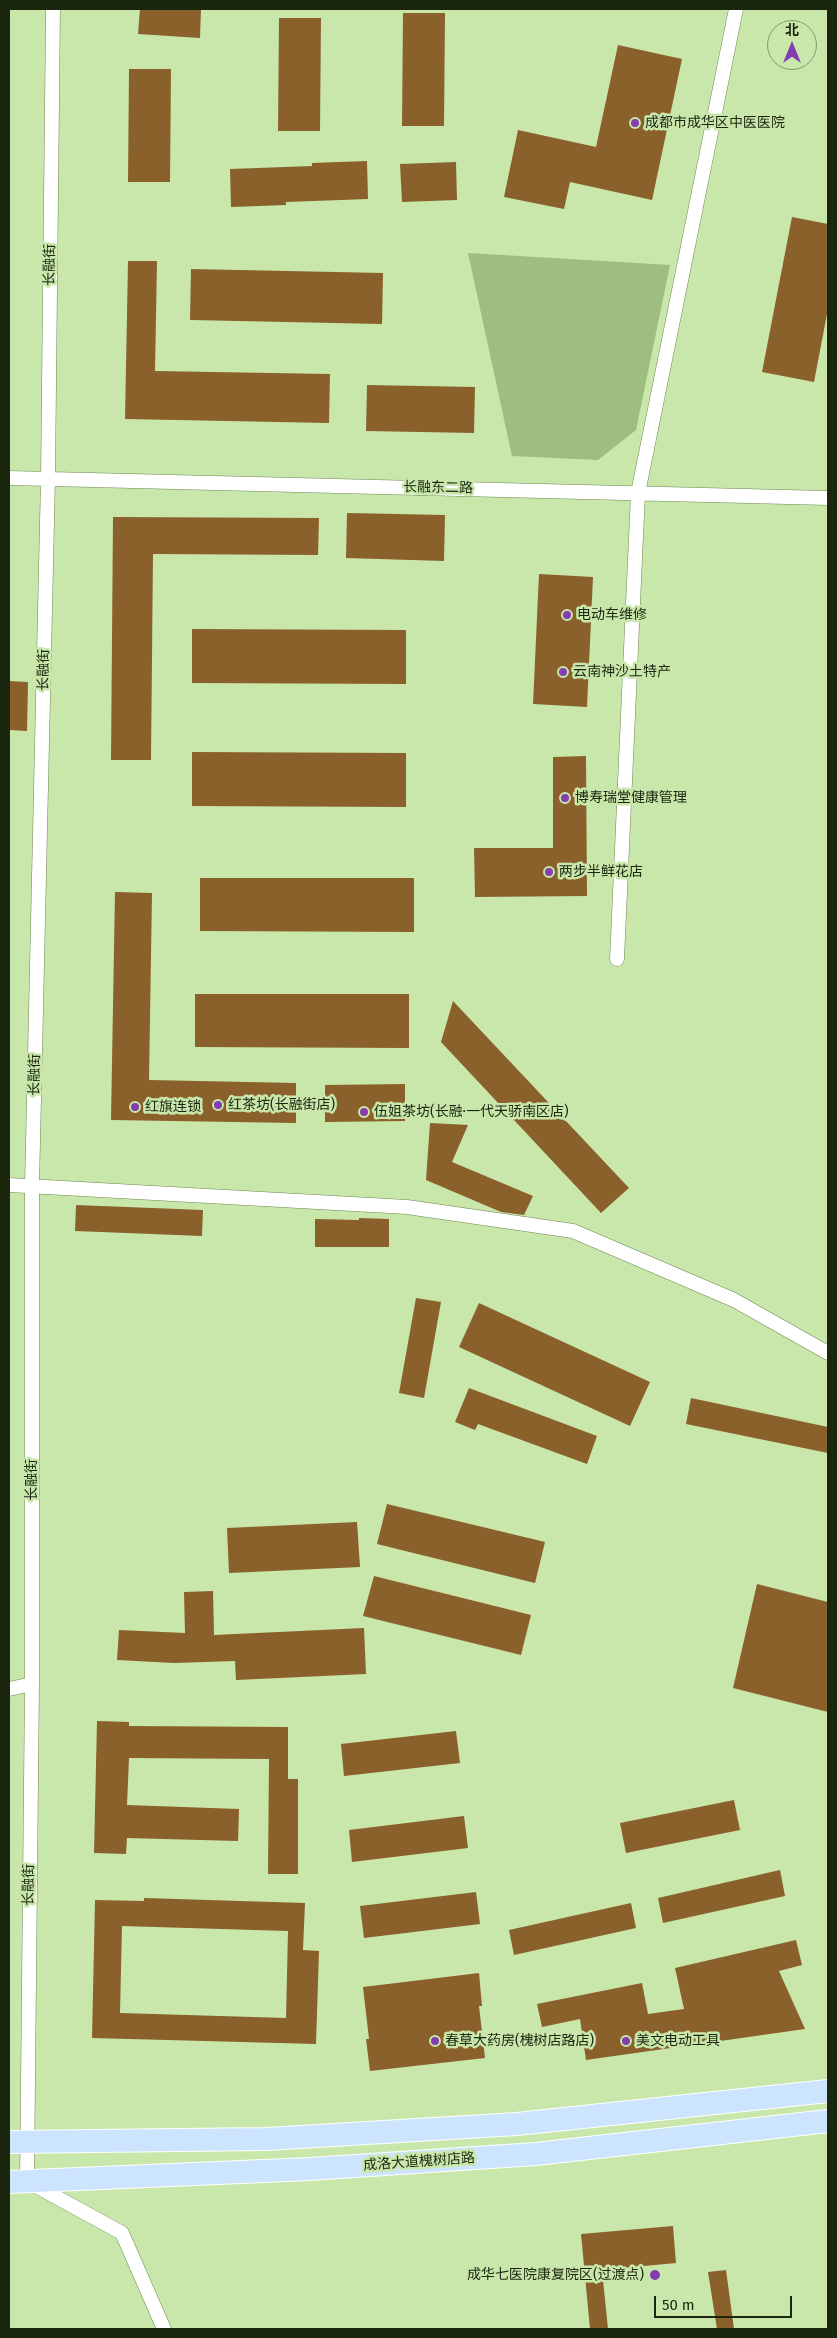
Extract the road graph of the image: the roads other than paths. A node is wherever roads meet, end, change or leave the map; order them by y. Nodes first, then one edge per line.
1 (53, 9) edge
2 (736, 9) edge
3 (9, 478) edge
4 (48, 478) junction
5 (638, 492) junction
6 (828, 498) edge
7 (617, 959) dead end
8 (9, 1185) edge
9 (32, 1186) junction
10 (828, 1353) edge
11 (32, 1684) junction
12 (9, 1689) edge
13 (828, 2091) edge
14 (828, 2121) edge
15 (18, 2142) edge
16 (15, 2183) edge
17 (164, 2329) edge

1 - 4 street, 长融街
2 - 5 street
3 - 4 street, 长融东二路
4 - 5 street, 长融东二路
4 - 9 street, 长融街
5 - 6 street, 长融东二路
5 - 7 street
8 - 9 street
9 - 10 street
9 - 11 street, 长融街
11 - 12 street
11 - 15 street, 长融街
13 - 15 main road
14 - 16 main road, 成洛大道槐树店路
15 - 16 street, 长融街
16 - 17 street

